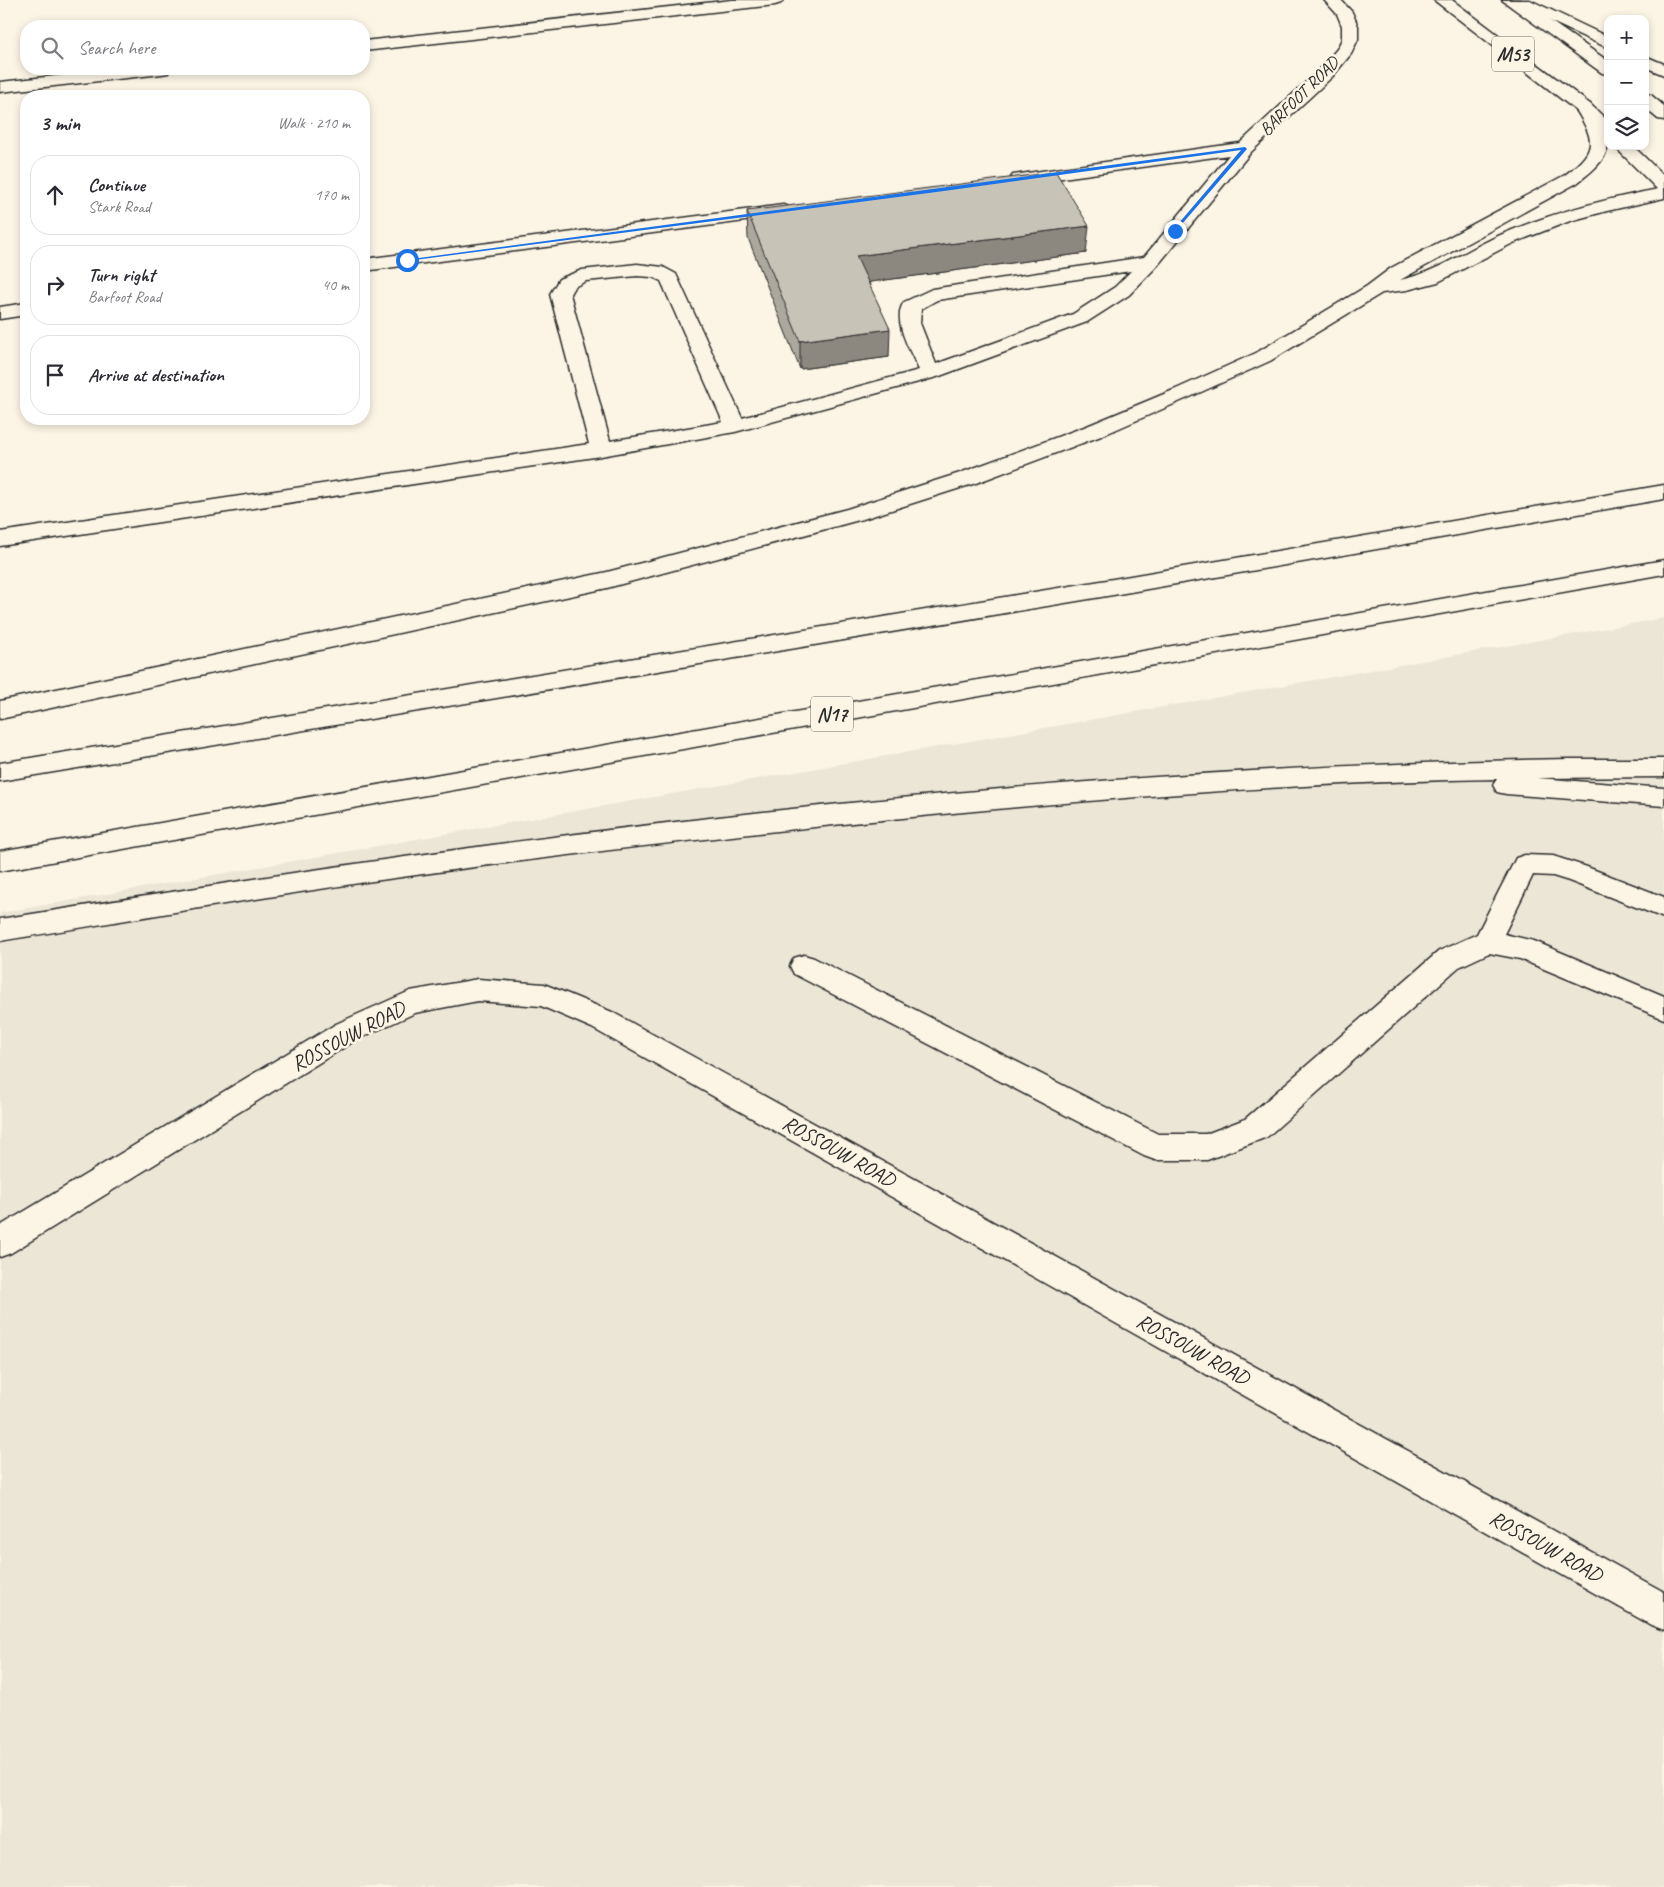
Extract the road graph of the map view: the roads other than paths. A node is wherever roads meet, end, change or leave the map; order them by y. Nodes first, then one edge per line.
1 (775, 0) edge
2 (1332, 0) edge
3 (1442, 0) edge
4 (1510, 0) edge
5 (1517, 0) edge
6 (719, 3) edge
7 (1604, 41) edge
8 (370, 45) edge
9 (1649, 63) edge
10 (1604, 66) edge
11 (1664, 70) edge
12 (108, 75) edge
13 (0, 87) edge
14 (1649, 102) edge
15 (1584, 108) junction
16 (1664, 115) edge
17 (1604, 127) edge
18 (1245, 148) junction
19 (1627, 150) edge
20 (1002, 182) edge
21 (1664, 186) edge
22 (1664, 193) edge
23 (798, 209) edge
24 (1150, 262) junction
25 (370, 264) edge
26 (1374, 290) junction
27 (20, 310) edge
28 (0, 313) edge
29 (930, 373) junction
30 (735, 426) junction
31 (601, 449) junction
32 (1664, 492) edge
33 (0, 539) edge
34 (1664, 566) edge
35 (0, 710) edge
36 (1664, 768) edge
37 (0, 772) edge
38 (1347, 775) junction
39 (1664, 797) edge
40 (0, 861) edge
41 (1664, 908) edge
42 (0, 930) edge
43 (1487, 942) junction
44 (804, 966) dead end
45 (1664, 1008) edge
46 (0, 1243) edge
47 (1664, 1612) edge

1 - 6 main road
2 - 18 main road, BARFOOT ROAD
3 - 15 main road, M53
4 - 10 main road, M53
5 - 7 main road
6 - 8 main road
9 - 11 main road
12 - 13 main road
14 - 16 main road
15 - 17 main road, M53
15 - 26 main road
18 - 20 main road
18 - 24 main road, BARFOOT ROAD
19 - 21 main road
22 - 26 main road
23 - 25 main road
24 - 29 main road, BARFOOT ROAD
24 - 29 main road
26 - 35 main road
27 - 28 main road
29 - 30 main road, BARFOOT ROAD
30 - 31 main road, BARFOOT ROAD
30 - 31 main road
31 - 33 main road, BARFOOT ROAD
32 - 37 main road
34 - 40 main road, N17
36 - 38 main road
38 - 39 main road
38 - 42 main road
41 - 43 main road
43 - 44 main road
43 - 45 main road
46 - 47 main road, ROSSOUW ROAD

